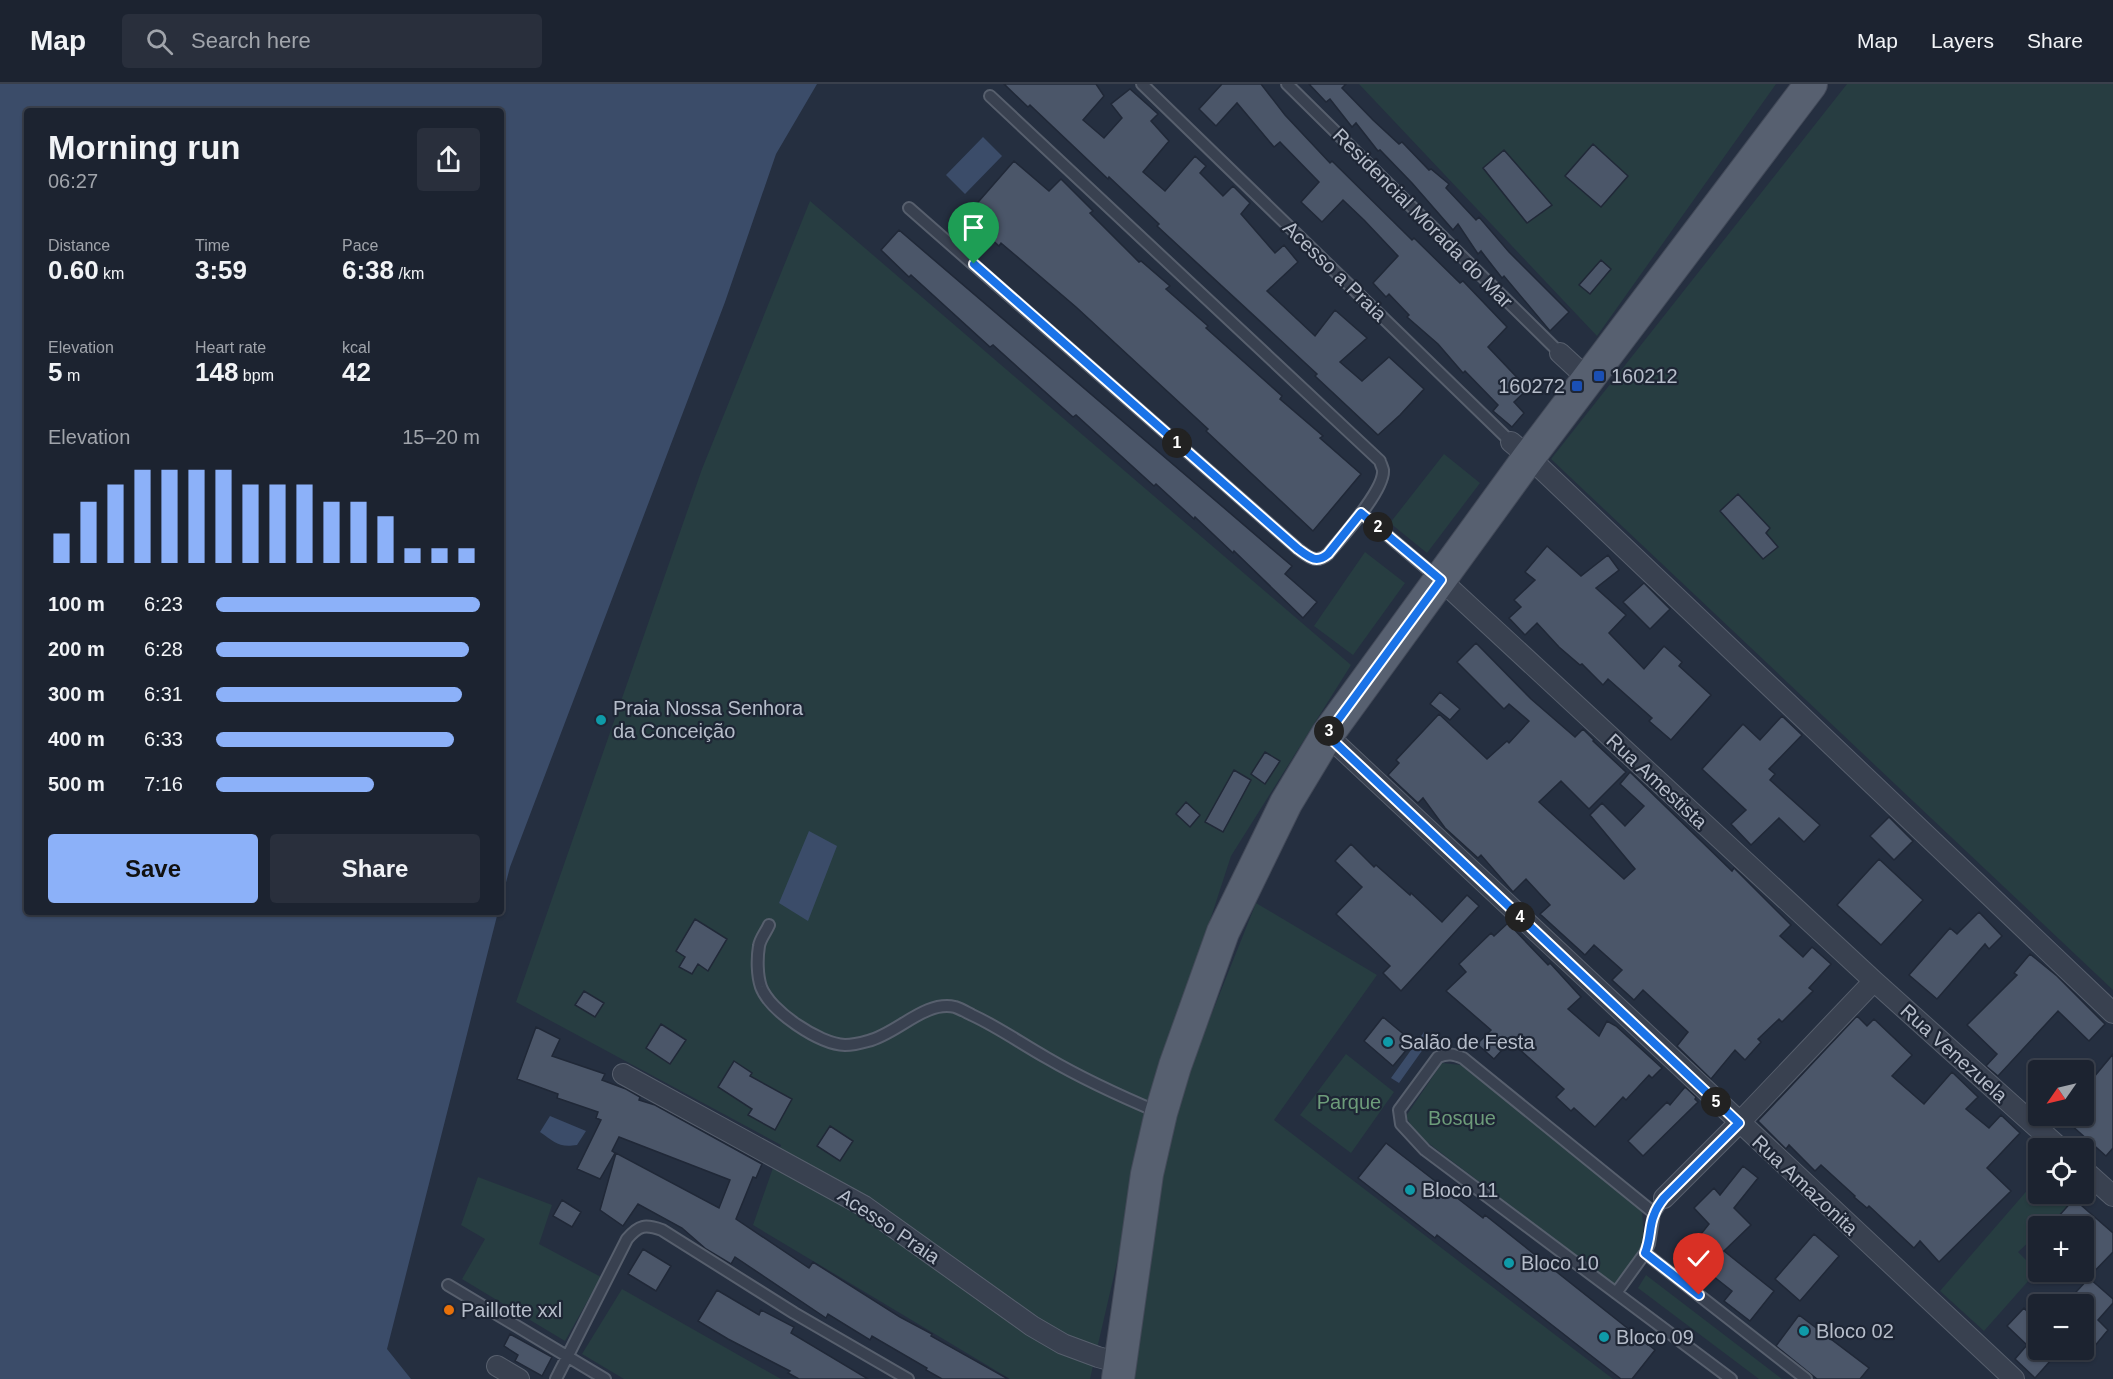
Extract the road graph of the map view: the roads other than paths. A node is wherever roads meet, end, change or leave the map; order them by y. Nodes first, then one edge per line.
1 (1142, 84) edge
2 (1287, 84) edge
3 (1811, 84) edge
4 (990, 96) dead end
5 (909, 208) dead end
6 (1560, 353) joint
7 (1587, 378) junction
8 (1520, 449) junction
9 (1361, 513) junction
10 (1441, 580) junction
11 (1327, 735) junction
12 (769, 925) dead end
13 (1874, 981) junction
14 (2113, 1013) edge
15 (623, 1074) dead end
16 (1161, 1113) junction
17 (1739, 1123) junction
18 (2049, 1138) edge
19 (2094, 1179) edge
20 (2113, 1196) edge
21 (1659, 1205) junction
22 (1645, 1253) junction
23 (448, 1285) dead end
24 (1616, 1293) junction
25 (568, 1356) junction
26 (497, 1366) dead end
27 (1119, 1371) edge
28 (519, 1379) edge
29 (556, 1379) edge
30 (605, 1379) edge
31 (908, 1379) edge
32 (1731, 1379) edge
33 (1806, 1379) edge
34 (2014, 1379) edge

1 - 8 lane, Acesso a Praia
2 - 6 lane, Residencial Morada do Mar
3 - 7 main road
4 - 9 lane
5 - 9 lane
6 - 7 street
7 - 8 main road
8 - 10 main road
8 - 14 street
9 - 10 lane
10 - 11 main road
10 - 13 street, Rua Amestista
11 - 16 main road
11 - 17 street
12 - 16 lane
13 - 17 street, Rua Amazonita
13 - 18 street, Rua Venezuela
15 - 27 street, Acesso Praia
16 - 27 main road
17 - 21 street
17 - 34 street, Rua Amazonita
19 - 20 street
21 - 22 lane
21 - 24 lane
22 - 24 lane
22 - 33 lane
23 - 25 lane
24 - 32 lane
25 - 29 lane
25 - 30 lane
25 - 31 lane
26 - 28 street

